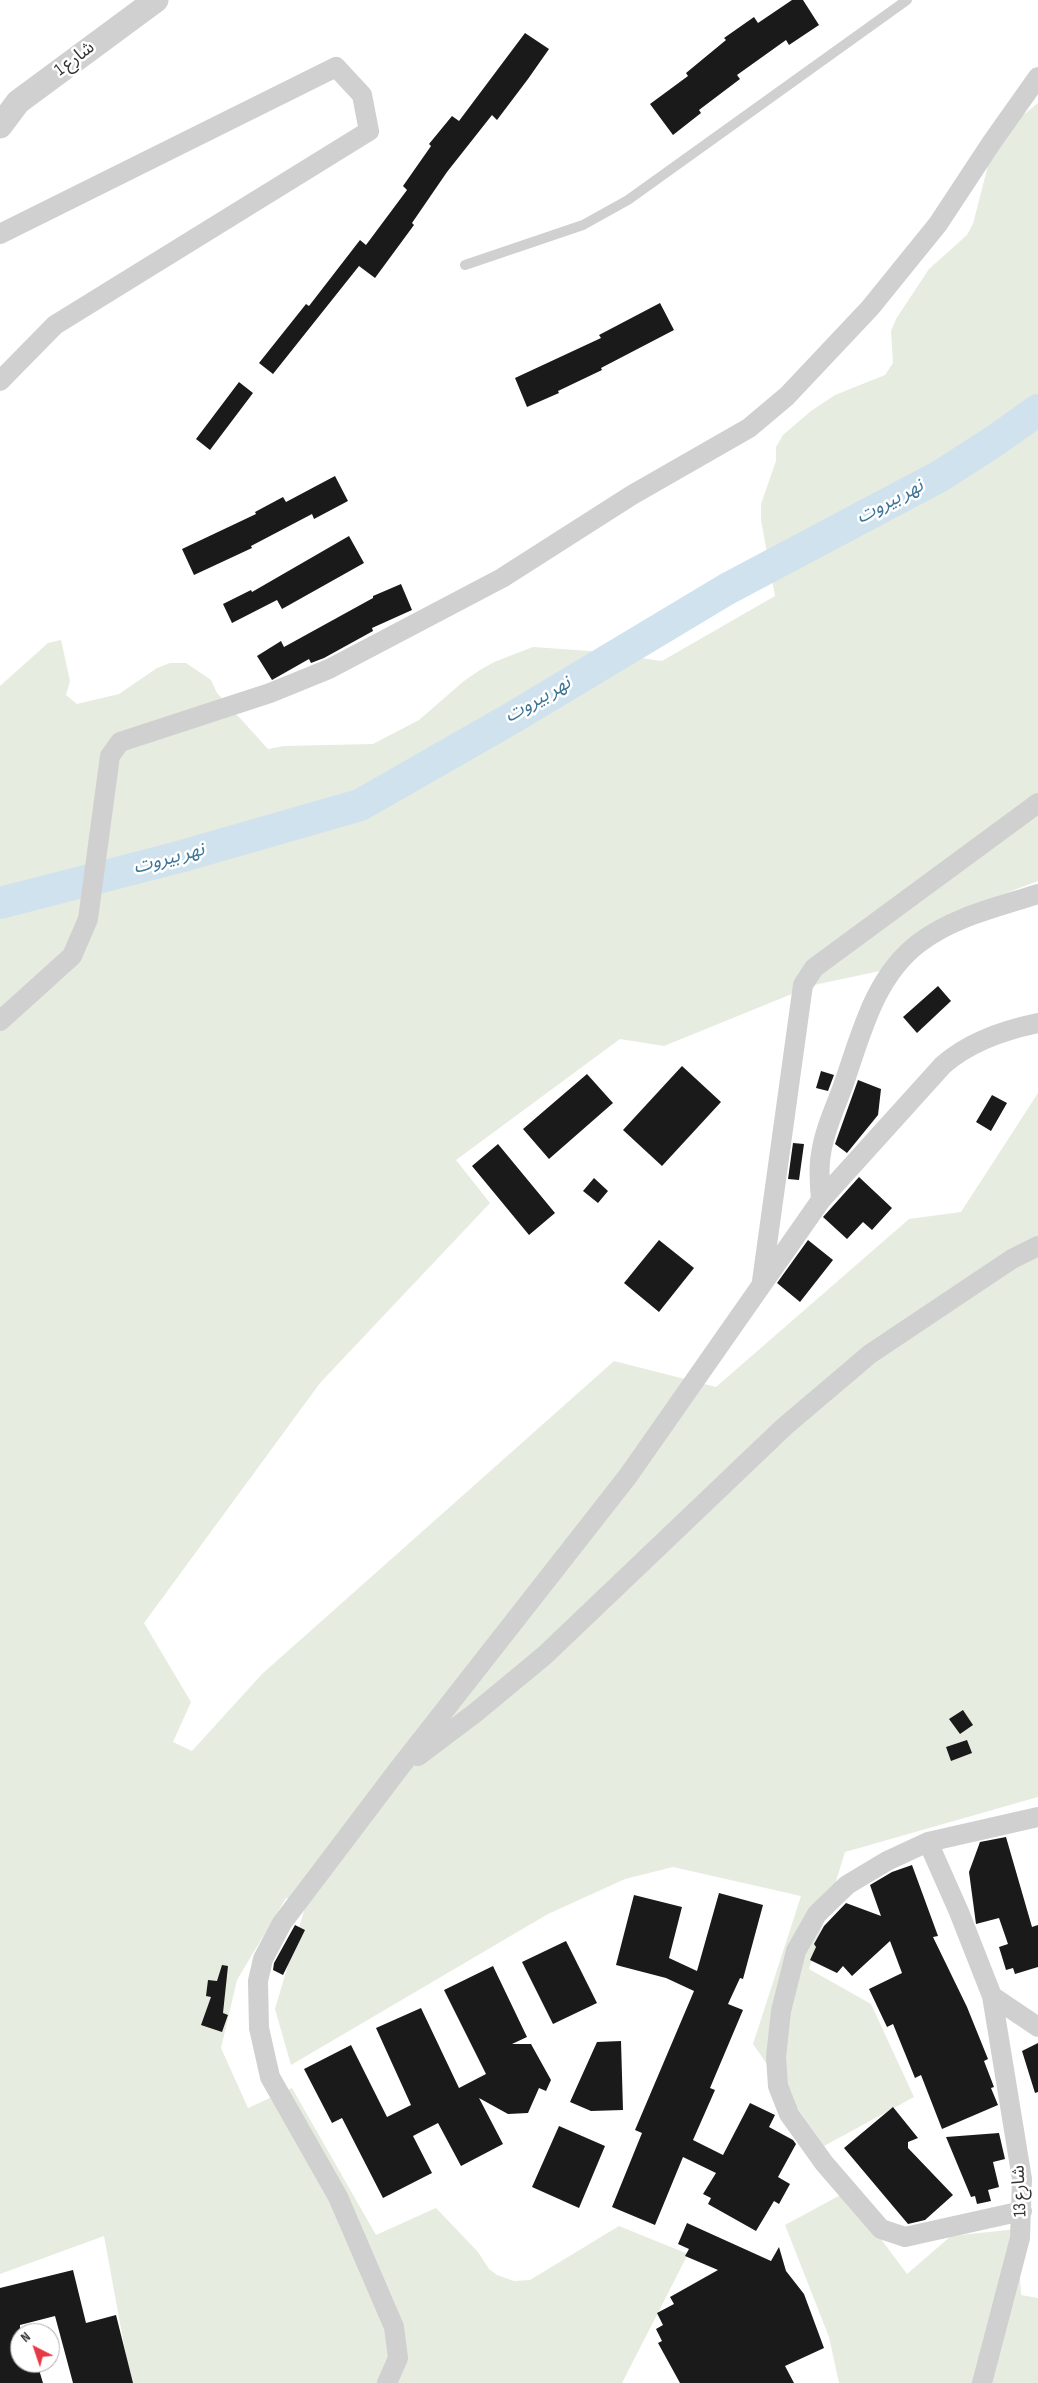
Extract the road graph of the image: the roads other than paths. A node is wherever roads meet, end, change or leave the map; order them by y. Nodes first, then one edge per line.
1 (156, 0) edge
2 (907, 0) edge
3 (1038, 77) edge
4 (0, 126) edge
5 (0, 234) edge
6 (465, 265) dead end
7 (0, 381) edge
8 (1038, 803) edge
9 (1038, 894) edge
10 (0, 1021) edge
11 (1038, 1023) edge
12 (820, 1200) junction
13 (1038, 1246) edge
14 (762, 1283) junction
15 (397, 1771) junction
16 (1038, 1817) edge
17 (928, 1842) junction
18 (992, 1996) junction
19 (1038, 2027) edge
20 (1022, 2211) junction
21 (387, 2383) edge
22 (982, 2383) edge

1 - 4 street, شارع 1
2 - 6 lane
3 - 10 street
5 - 7 street
8 - 14 street
9 - 12 street
11 - 12 street
12 - 14 street
13 - 15 street
14 - 15 street
15 - 21 street
16 - 17 street
17 - 18 street, شارع 13
17 - 20 street
18 - 19 street
18 - 20 street, شارع 13
20 - 22 street, شارع 13

